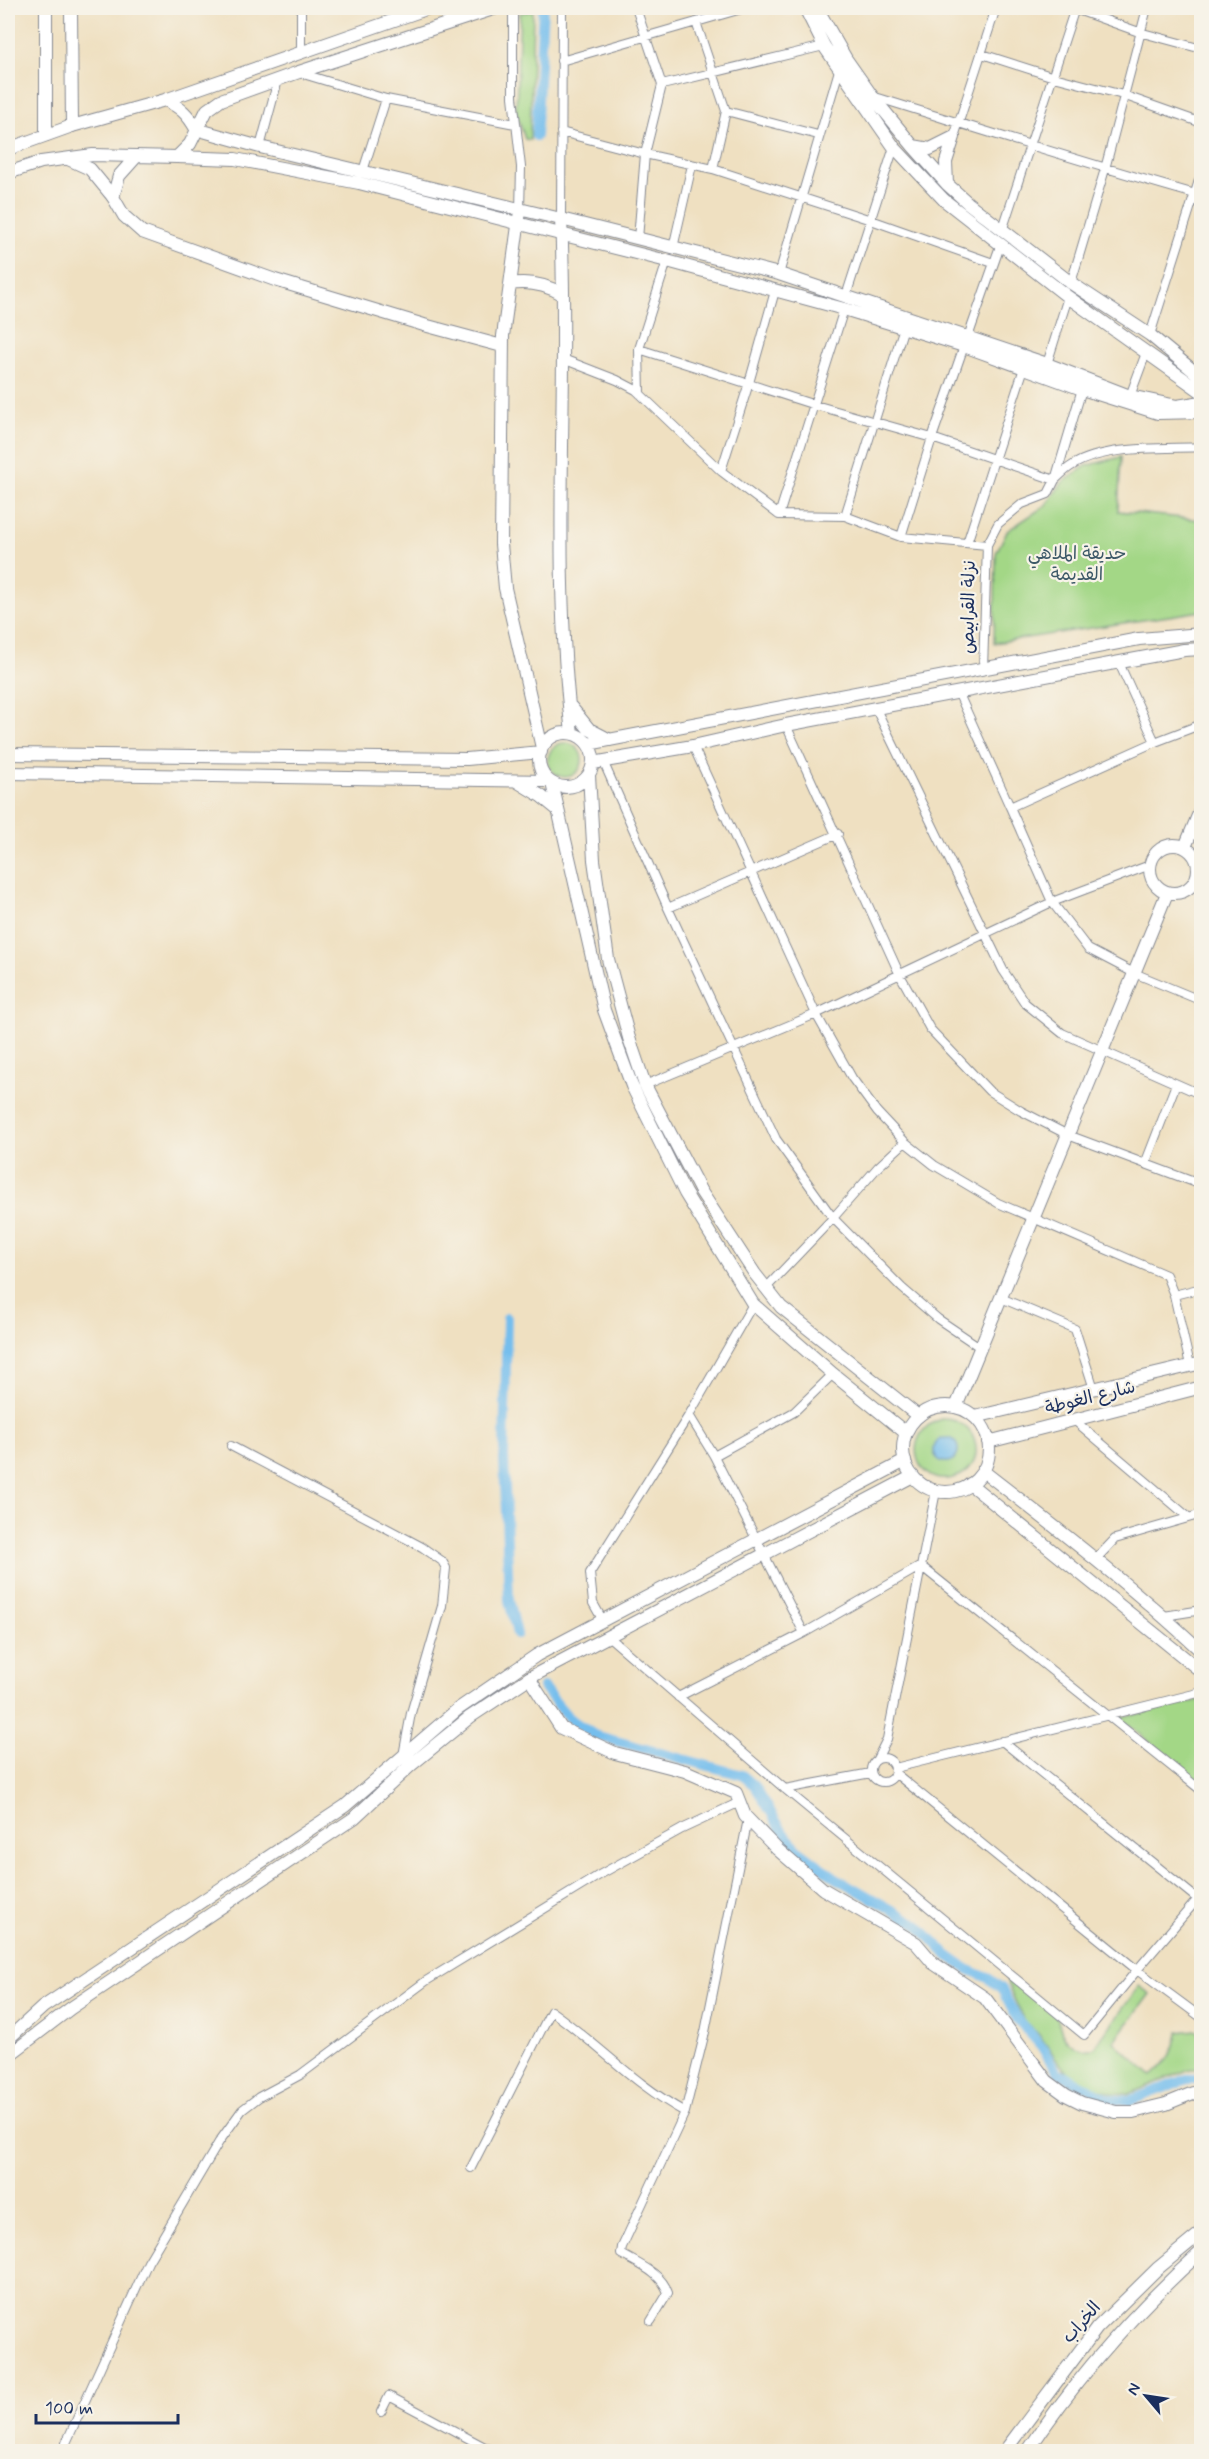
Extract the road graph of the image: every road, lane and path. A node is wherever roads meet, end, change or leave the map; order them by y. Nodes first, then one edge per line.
1 (46, 8) edge
2 (71, 8) edge
3 (301, 8) edge
4 (429, 8) edge
5 (496, 8) edge
6 (513, 8) edge
7 (562, 8) edge
8 (636, 8) edge
9 (745, 8) edge
10 (805, 8) edge
11 (817, 8) edge
12 (996, 8) edge
13 (1074, 8) edge
14 (1147, 8) edge
15 (696, 22) junction
16 (1139, 32) junction
17 (645, 38) junction
18 (824, 46) junction
19 (1202, 48) edge
20 (301, 52) junction
21 (982, 54) junction
22 (561, 62) junction
23 (840, 67) junction
24 (299, 72) junction
25 (713, 72) junction
26 (1054, 77) junction
27 (278, 80) junction
28 (662, 85) junction
29 (1123, 95) junction
30 (872, 96) junction
31 (386, 99) junction
32 (165, 100) junction
33 (726, 111) junction
34 (958, 122) junction
35 (1202, 123) edge
36 (515, 124) junction
37 (72, 126) junction
38 (196, 129) junction
39 (561, 132) junction
40 (46, 135) junction
41 (818, 135) junction
42 (954, 137) junction
43 (1031, 144) junction
44 (913, 146) junction
45 (260, 147) junction
46 (894, 147) junction
47 (8, 149) edge
48 (645, 154) junction
49 (136, 157) junction
50 (177, 157) junction
51 (68, 159) junction
52 (692, 165) junction
53 (713, 169) junction
54 (1105, 169) junction
55 (363, 171) junction
56 (1202, 171) edge
57 (8, 173) edge
58 (947, 184) junction
59 (1198, 195) edge
60 (113, 197) junction
61 (802, 197) junction
62 (520, 211) junction
63 (561, 219) junction
64 (871, 220) junction
65 (518, 225) junction
66 (1003, 228) junction
67 (562, 236) junction
68 (638, 239) junction
69 (1000, 246) junction
70 (673, 248) junction
71 (667, 261) junction
72 (993, 263) junction
73 (778, 274) junction
74 (1071, 283) junction
75 (510, 284) junction
76 (775, 291) junction
77 (562, 294) junction
78 (846, 296) junction
79 (1068, 297) junction
80 (844, 309) junction
81 (904, 327) junction
82 (1150, 335) junction
83 (966, 341) junction
84 (502, 346) junction
85 (639, 349) junction
86 (1146, 353) junction
87 (563, 358) junction
88 (1047, 364) junction
89 (1024, 368) junction
90 (1202, 378) edge
91 (749, 383) junction
92 (1082, 389) junction
93 (1202, 392) edge
94 (640, 394) junction
95 (1130, 396) junction
96 (1202, 402) edge
97 (815, 405) junction
98 (1202, 412) edge
99 (873, 421) junction
100 (932, 438) junction
101 (1202, 447) edge
102 (993, 460) junction
103 (721, 471) junction
104 (1054, 480) junction
105 (779, 515) junction
106 (845, 516) junction
107 (901, 537) junction
108 (968, 543) junction
109 (987, 545) junction
110 (1202, 634) edge
111 (1202, 649) edge
112 (1119, 663) junction
113 (983, 669) junction
114 (958, 692) junction
115 (568, 700) junction
116 (875, 707) junction
117 (1202, 724) edge
118 (786, 725) junction
119 (572, 733) junction
120 (610, 740) junction
121 (1155, 742) junction
122 (588, 744) junction
123 (693, 747) junction
124 (541, 750) junction
125 (8, 754) edge
126 (595, 766) junction
127 (8, 773) edge
128 (514, 781) junction
129 (550, 782) junction
130 (1202, 806) edge
131 (1010, 807) junction
132 (557, 809) junction
133 (837, 834) junction
134 (1185, 848) junction
135 (1199, 859) edge
136 (1150, 865) junction
137 (751, 872) junction
138 (1198, 886) edge
139 (1167, 893) junction
140 (1052, 902) junction
141 (668, 908) junction
142 (984, 932) junction
143 (899, 973) junction
144 (1134, 973) junction
145 (1202, 1001) edge
146 (816, 1014) junction
147 (735, 1047) junction
148 (1102, 1052) junction
149 (1176, 1084) junction
150 (645, 1085) junction
151 (1202, 1095) edge
152 (1068, 1135) junction
153 (905, 1142) junction
154 (1145, 1164) junction
155 (1202, 1185) edge
156 (833, 1218) junction
157 (1033, 1219) junction
158 (766, 1288) junction
159 (1202, 1288) edge
160 (1174, 1295) junction
161 (1001, 1298) junction
162 (753, 1304) junction
163 (981, 1348) junction
164 (1196, 1364) edge
165 (833, 1374) junction
166 (1202, 1387) edge
167 (1094, 1389) junction
168 (956, 1407) junction
169 (689, 1415) junction
170 (918, 1416) junction
171 (975, 1417) junction
172 (1074, 1420) junction
173 (906, 1433) junction
174 (988, 1442) junction
175 (231, 1446) dead end
176 (714, 1456) junction
177 (905, 1461) junction
178 (983, 1471) junction
179 (913, 1476) junction
180 (970, 1484) junction
181 (936, 1491) junction
182 (1202, 1514) edge
183 (1188, 1516) junction
184 (756, 1539) junction
185 (763, 1553) junction
186 (1096, 1560) junction
187 (921, 1566) junction
188 (1202, 1610) edge
189 (1164, 1616) junction
190 (602, 1619) junction
191 (804, 1634) junction
192 (608, 1636) junction
193 (1202, 1652) edge
194 (1202, 1672) edge
195 (529, 1678) junction
196 (1202, 1692) edge
197 (678, 1697) junction
198 (1106, 1715) junction
199 (887, 1739) junction
200 (1002, 1741) junction
201 (403, 1756) junction
202 (877, 1759) junction
203 (894, 1767) junction
204 (871, 1773) junction
205 (888, 1781) junction
206 (911, 1786) junction
207 (785, 1789) junction
208 (1202, 1791) edge
209 (740, 1802) junction
210 (748, 1819) junction
211 (1200, 1899) edge
212 (1137, 1970) junction
213 (1202, 2018) edge
214 (8, 2038) edge
215 (8, 2056) edge
216 (1202, 2095) edge
217 (685, 2112) junction
218 (471, 2168) dead end
219 (1202, 2232) edge
220 (1202, 2250) edge
221 (651, 2321) dead end
222 (381, 2412) dead end
223 (68, 2451) edge
224 (494, 2451) edge
225 (1004, 2451) edge
226 (1028, 2451) edge

1 - 40 main road
2 - 37 main road
3 - 20 street
4 - 20 main road
5 - 24 main road
6 - 36 street
7 - 22 street
8 - 17 street
9 - 15 street
10 - 18 main road
11 - 30 main road
12 - 21 street
13 - 16 street
13 - 26 street
14 - 16 street
15 - 17 street
15 - 25 street
16 - 19 street
16 - 29 street
17 - 22 street
17 - 28 street
18 - 23 main road
18 - 25 street
20 - 32 main road
21 - 26 street
21 - 34 street
22 - 39 street
23 - 41 street
23 - 46 main road
24 - 27 main road
24 - 31 street
25 - 28 street
25 - 33 street
26 - 29 street
26 - 43 street
27 - 38 main road
27 - 45 street
28 - 48 street
29 - 35 street
29 - 54 street
30 - 34 street
30 - 44 main road
31 - 36 street
31 - 55 street
32 - 37 main road
32 - 38 main road
33 - 41 street
33 - 53 street
34 - 42 street
34 - 43 street
36 - 62 street
37 - 40 main road
38 - 45 main road
38 - 50 main road
39 - 48 street
39 - 63 street
40 - 47 main road
41 - 61 street
42 - 44 main road
42 - 58 main road
43 - 54 street
43 - 66 street
44 - 58 main road
45 - 55 main road
46 - 64 street
46 - 69 main road
48 - 52 street
48 - 68 street
49 - 50 main road
49 - 51 main road
49 - 60 main road
50 - 65 main road
51 - 57 main road
51 - 60 main road
52 - 53 street
52 - 70 street
53 - 61 street
54 - 59 street
54 - 74 street
55 - 62 main road
56 - 59 street
58 - 66 main road
59 - 82 street
60 - 84 main road
61 - 64 street
61 - 73 street
62 - 63 main road
62 - 65 main road
63 - 67 main road
63 - 68 main road
64 - 72 street
64 - 78 street
65 - 67 main road
65 - 75 main road
66 - 74 main road
67 - 71 main road
67 - 77 main road
68 - 70 main road
69 - 72 street
69 - 79 main road
70 - 73 main road
71 - 76 main road
71 - 85 street
72 - 83 street
73 - 78 main road
74 - 82 main road
75 - 77 main road
75 - 84 main road
76 - 80 main road
76 - 91 street
77 - 87 main road
78 - 83 main road
79 - 86 main road
79 - 88 street
80 - 81 main road
80 - 97 street
81 - 83 main road
81 - 99 street
82 - 90 main road
83 - 88 main road
83 - 89 main road
83 - 100 street
84 - 124 main road
85 - 91 street
85 - 94 street
86 - 93 main road
86 - 95 street
87 - 94 street
87 - 115 main road
88 - 95 main road
89 - 92 main road
89 - 102 street
91 - 97 street
91 - 103 street
92 - 98 main road
92 - 104 street
94 - 103 street
95 - 96 main road
97 - 99 street
97 - 105 street
99 - 100 street
99 - 106 street
100 - 102 street
100 - 107 street
101 - 104 street
102 - 104 street
102 - 108 street
103 - 105 street
104 - 109 street
105 - 106 street
106 - 107 street
107 - 108 street
108 - 109 street
109 - 113 street, نزلة القرابيص
110 - 113 main road
111 - 112 main road
112 - 114 main road
112 - 121 street
113 - 120 main road
114 - 116 main road
114 - 131 street
115 - 119 main road
115 - 120 main road
116 - 118 main road
116 - 142 street
117 - 121 street
118 - 123 main road
118 - 133 street
119 - 122 main road
119 - 124 main road
120 - 122 main road
121 - 131 street
122 - 126 main road
123 - 126 main road
123 - 137 street
124 - 125 main road
124 - 129 main road
126 - 129 main road
126 - 141 street
126 - 150 main road
127 - 128 main road
128 - 129 main road
128 - 132 main road
129 - 132 main road
130 - 134 main road
131 - 140 street
132 - 162 main road
133 - 137 street
133 - 143 street
134 - 135 main road
134 - 136 main road
135 - 138 main road
136 - 139 main road
136 - 140 street
137 - 141 street
137 - 146 street
138 - 139 main road
139 - 144 main road
140 - 142 street
140 - 144 street
141 - 147 street
142 - 143 street
142 - 148 street
143 - 146 street
143 - 152 street
144 - 145 street
144 - 148 main road
146 - 147 street
146 - 153 street
147 - 150 street
147 - 156 street
148 - 149 street
148 - 152 main road
149 - 151 street
149 - 154 street
150 - 158 main road
152 - 154 street
152 - 157 main road
153 - 156 street
153 - 157 street
154 - 155 street
156 - 158 street
156 - 163 street
157 - 160 street
157 - 161 main road
158 - 170 main road
159 - 160 street
160 - 164 street
161 - 163 main road
161 - 167 street
162 - 165 main road
162 - 169 street
163 - 168 main road
164 - 167 main road
165 - 173 main road
165 - 176 street
166 - 172 main road, شارع الغوطة
167 - 171 main road
168 - 170 main road
168 - 171 main road
169 - 176 street
169 - 190 street
170 - 173 main road
171 - 174 main road
172 - 174 main road, شارع الغوطة
172 - 183 street
173 - 177 main road
174 - 178 main road
175 - 201 street
176 - 184 street
177 - 179 main road
177 - 184 main road
178 - 180 main road
178 - 186 main road
179 - 181 main road
179 - 185 main road
180 - 181 main road
180 - 194 main road
181 - 187 street
182 - 183 street
183 - 186 street
184 - 185 street
184 - 190 main road
185 - 191 street
185 - 192 main road
186 - 189 main road
187 - 191 street
187 - 198 street
187 - 199 street
188 - 189 street
189 - 193 main road
190 - 201 main road
191 - 197 street
192 - 195 main road
192 - 197 street
195 - 209 main road
195 - 215 main road
196 - 198 street
197 - 207 street
198 - 200 street
198 - 208 street
199 - 202 street
199 - 203 street
200 - 203 street
200 - 211 street
201 - 214 main road
202 - 203 street
202 - 204 street
203 - 205 street
203 - 206 street
204 - 205 street
204 - 207 street
205 - 206 street
206 - 212 street
207 - 212 street
209 - 210 main road
209 - 223 street
210 - 216 main road
210 - 217 street
211 - 212 street
212 - 213 street
217 - 218 street
217 - 221 street
219 - 225 main road, الخراب
220 - 226 main road
222 - 224 street

